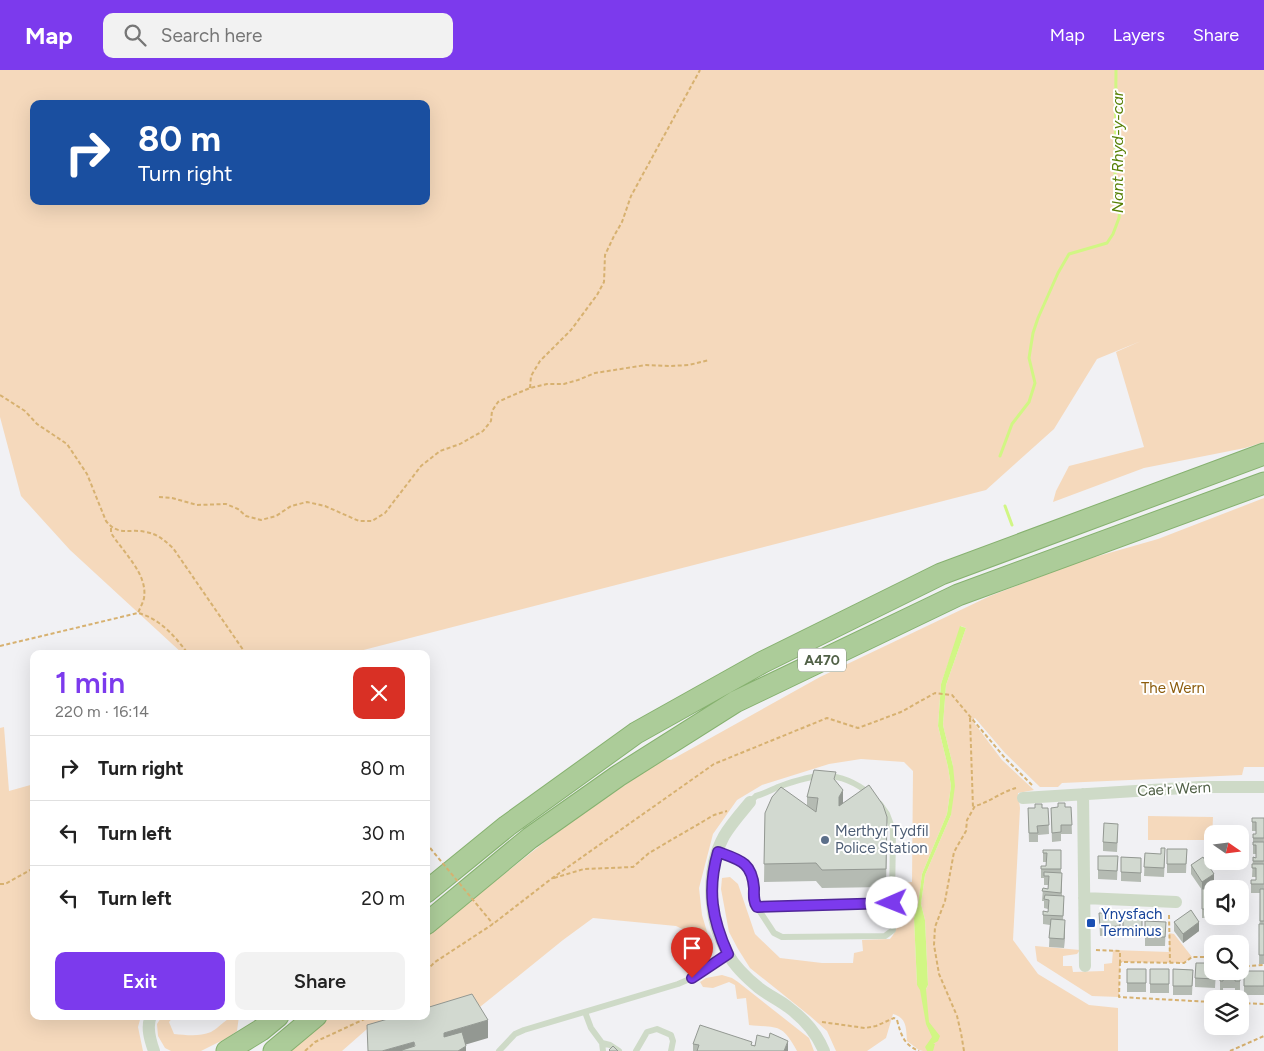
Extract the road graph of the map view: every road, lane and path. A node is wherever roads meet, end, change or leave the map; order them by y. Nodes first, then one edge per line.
1 (700, 70) edge
2 (709, 360) dead end
3 (530, 388) junction
4 (0, 395) edge
5 (1264, 454) edge
6 (1264, 483) edge
7 (159, 498) dead end
8 (112, 527) junction
9 (138, 613) junction
10 (0, 646) edge
11 (185, 650) edge
12 (243, 650) edge
13 (970, 717) junction
14 (1264, 787) edge
15 (1023, 791) junction
16 (1083, 794) junction
17 (750, 802) junction
18 (973, 810) junction
19 (430, 848) edge
20 (718, 852) junction
21 (30, 870) edge
22 (552, 879) junction
23 (0, 884) edge
24 (430, 889) edge
25 (1084, 898) junction
26 (1172, 902) joint
27 (892, 903) junction
28 (757, 907) junction
29 (430, 921) edge
30 (492, 924) junction
31 (1084, 949) junction
32 (728, 954) junction
33 (1204, 957) edge
34 (1120, 962) junction
35 (1170, 963) junction
36 (1264, 965) edge
37 (1084, 966) dead end
38 (1249, 966) edge
39 (430, 967) edge
40 (1204, 1002) edge
41 (1249, 1003) edge
42 (1264, 1004) edge
43 (585, 1012) junction
44 (149, 1020) edge
45 (273, 1020) edge
46 (311, 1020) edge
47 (362, 1020) edge
48 (808, 1025) junction
49 (1264, 1036) edge
50 (602, 1044) junction
51 (154, 1051) edge
52 (227, 1051) edge
53 (274, 1051) edge
54 (305, 1051) edge
55 (499, 1051) edge
56 (603, 1051) edge
57 (619, 1051) edge
58 (636, 1051) edge
59 (671, 1051) edge
60 (824, 1051) edge
61 (919, 1051) edge
62 (964, 1051) edge
63 (1230, 1051) edge

1 - 3 path
2 - 3 path
3 - 7 path
4 - 8 path
5 - 24 highway, A470
6 - 29 highway, A470
8 - 9 path
8 - 12 path
9 - 10 path
9 - 11 path
13 - 15 path
13 - 18 path
13 - 22 path
14 - 16 street, Cae'r Wern
15 - 16 street, Cae'r Wern
15 - 18 path
16 - 25 street
17 - 20 street
17 - 22 path
17 - 27 lane
18 - 62 path
19 - 30 path, bridge
20 - 28 lane
20 - 32 street
21 - 23 path
22 - 30 path
25 - 26 street
25 - 31 street
26 - 35 path
27 - 28 lane
27 - 28 lane
30 - 39 path
31 - 34 path
31 - 37 street
32 - 43 lane
32 - 48 street
33 - 35 path
34 - 35 path
34 - 40 path
36 - 38 path
41 - 42 path
43 - 50 lane
43 - 55 lane
44 - 51 street
45 - 52 highway
46 - 53 highway
47 - 54 path
48 - 60 street
48 - 61 path
49 - 63 path
50 - 56 lane
50 - 57 lane
58 - 59 lane

